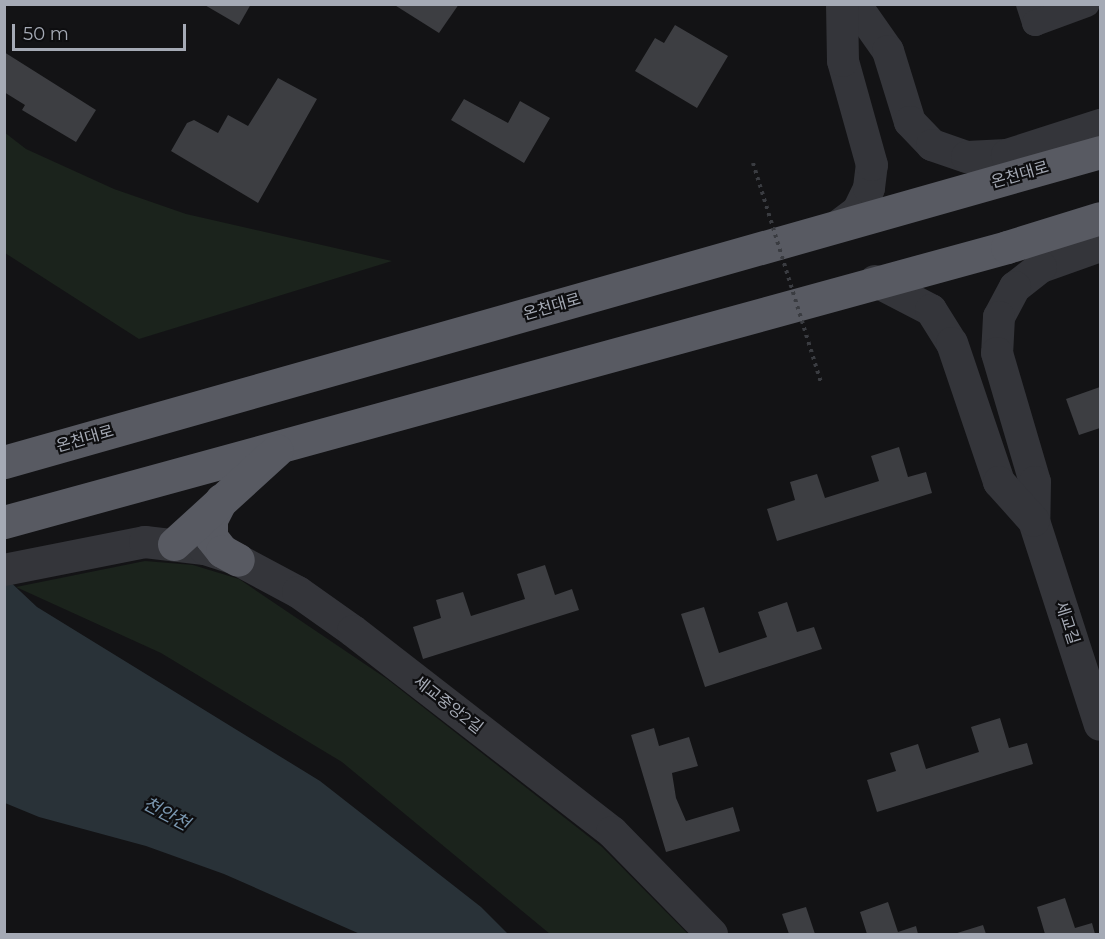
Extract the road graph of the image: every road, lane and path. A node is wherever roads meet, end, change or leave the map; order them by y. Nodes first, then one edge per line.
1 (842, 4) edge
2 (855, 4) edge
3 (1087, 4) edge
4 (1032, 14) edge
5 (1101, 125) edge
6 (1101, 152) edge
7 (753, 163) dead end
8 (1101, 218) edge
9 (838, 226) junction
10 (1101, 246) edge
11 (875, 281) junction
12 (821, 383) dead end
13 (282, 445) junction
14 (4, 462) edge
15 (221, 500) junction
16 (13, 520) edge
17 (1034, 521) junction
18 (160, 543) junction
19 (238, 560) junction
20 (4, 570) edge
21 (1101, 725) edge
22 (712, 934) edge

1 - 9 street
2 - 5 street
3 - 4 street
6 - 9 highway, 온천대로
7 - 12 path, bridge
8 - 11 highway
9 - 14 highway, 온천대로
10 - 17 street
11 - 13 highway
11 - 17 street
13 - 15 highway
13 - 16 highway
15 - 18 highway
15 - 19 highway
17 - 21 street, 세교길
18 - 19 street, 세교중앙2길
18 - 20 street
19 - 22 street, 세교중앙2길

